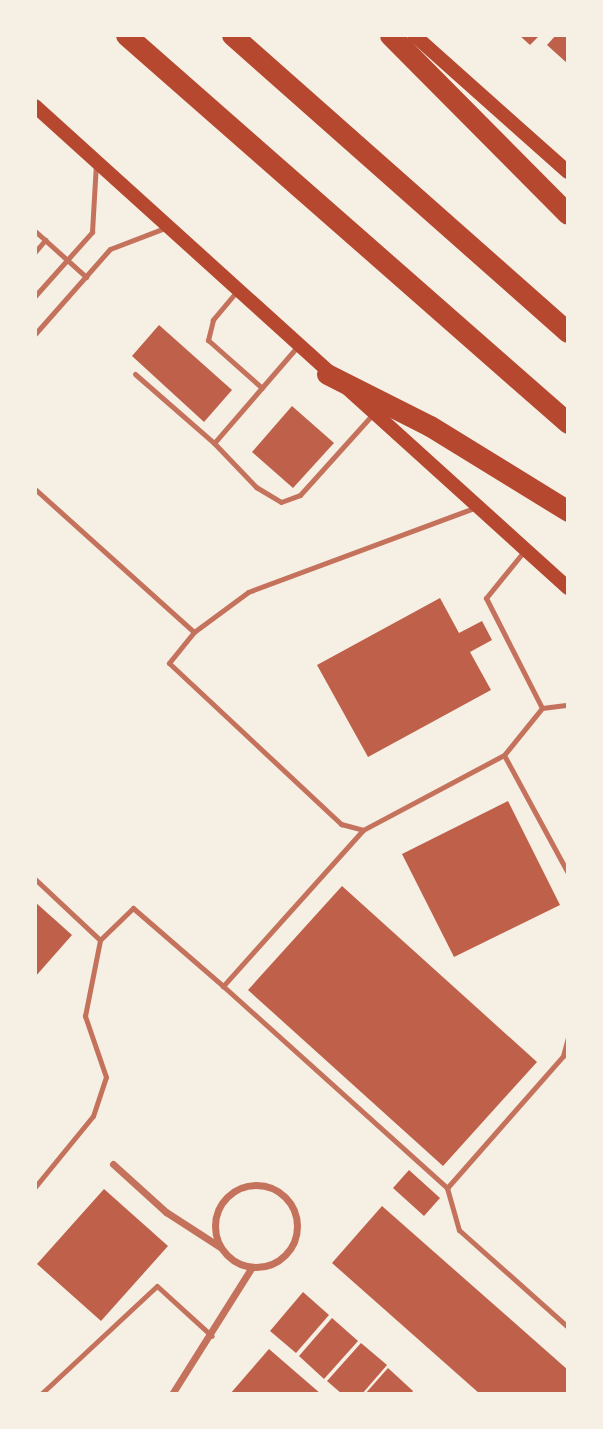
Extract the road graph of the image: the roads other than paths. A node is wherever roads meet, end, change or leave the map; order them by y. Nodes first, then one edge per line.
1 (126, 35) edge
2 (232, 35) edge
3 (390, 35) edge
4 (414, 35) edge
5 (35, 106) edge
6 (96, 162) junction
7 (568, 172) edge
8 (568, 214) edge
9 (167, 227) junction
10 (35, 231) edge
11 (45, 240) junction
12 (35, 252) edge
13 (67, 259) junction
14 (86, 277) junction
15 (237, 291) junction
16 (35, 296) edge
17 (568, 332) edge
18 (35, 334) edge
19 (297, 347) junction
20 (135, 374) dead end
21 (327, 374) junction
22 (262, 388) junction
23 (372, 415) junction
24 (568, 423) edge
25 (214, 443) junction
26 (35, 489) edge
27 (476, 507) junction
28 (568, 511) edge
29 (525, 550) junction
30 (568, 588) edge
31 (194, 632) junction
32 (568, 705) edge
33 (542, 708) junction
34 (504, 755) junction
35 (363, 830) junction
36 (568, 873) edge
37 (35, 879) edge
38 (100, 940) junction
39 (223, 986) junction
40 (568, 1037) edge
41 (113, 1164) dead end
42 (35, 1187) edge
43 (447, 1188) junction
44 (222, 1248) junction
45 (251, 1266) junction
46 (568, 1327) edge
47 (212, 1336) junction
48 (41, 1394) edge
49 (172, 1394) edge

1 - 24 highway
2 - 17 highway
3 - 8 highway
4 - 7 main road
5 - 6 main road
6 - 9 main road
6 - 13 lane
9 - 14 lane
9 - 15 main road
10 - 11 lane
11 - 12 lane
11 - 13 lane
13 - 14 lane
13 - 16 lane
14 - 18 lane
15 - 19 main road
15 - 22 lane
19 - 21 main road
19 - 22 lane
20 - 25 lane
21 - 23 main road
21 - 28 highway
22 - 25 lane
23 - 25 lane
23 - 27 main road
26 - 31 lane
27 - 29 main road
27 - 31 lane
29 - 30 main road
29 - 33 lane
31 - 35 lane
32 - 33 lane
33 - 34 lane
34 - 35 lane
34 - 36 lane
35 - 39 lane
37 - 38 lane
38 - 39 lane
38 - 42 lane
39 - 43 lane
40 - 43 lane
41 - 44 street
43 - 46 lane
44 - 45 street
44 - 45 street
45 - 47 street
47 - 48 lane
47 - 49 street

